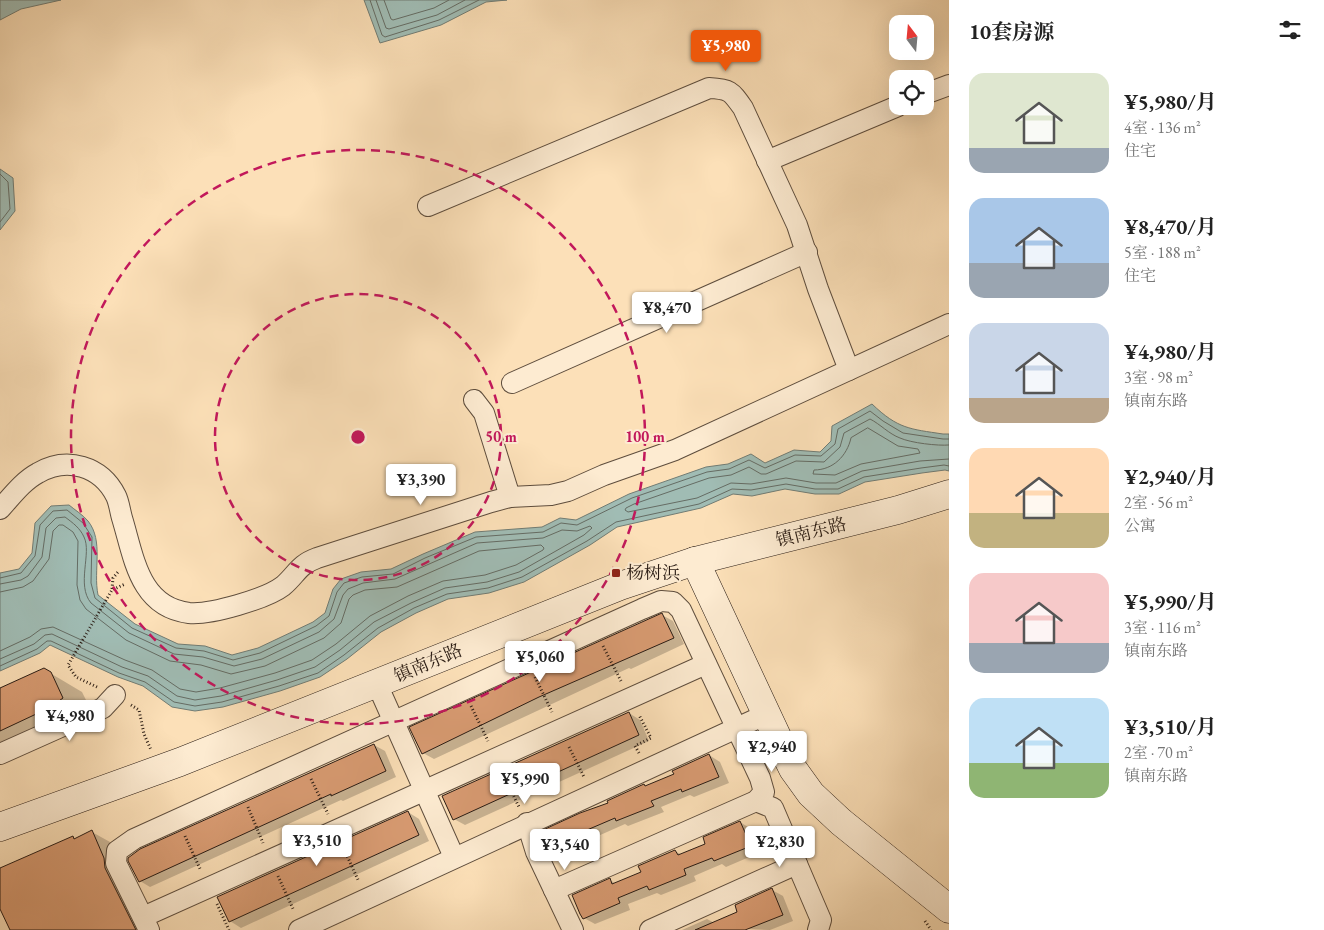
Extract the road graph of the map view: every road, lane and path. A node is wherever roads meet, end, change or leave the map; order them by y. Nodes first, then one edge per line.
1 (949, 85) edge
2 (934, 91) edge
3 (889, 110) edge
4 (767, 161) junction
5 (428, 206) dead end
6 (807, 252) junction
7 (949, 324) edge
8 (849, 370) junction
9 (512, 383) dead end
10 (474, 400) dead end
11 (949, 494) edge
12 (510, 497) junction
13 (0, 509) edge
14 (695, 561) junction
15 (124, 569) dead end
16 (129, 582) dead end
17 (112, 590) junction
18 (706, 664) junction
19 (68, 666) dead end
20 (377, 684) junction
21 (115, 695) dead end
22 (767, 714) junction
23 (394, 722) junction
24 (736, 728) junction
25 (0, 754) edge
26 (425, 791) junction
27 (756, 801) junction
28 (527, 823) junction
29 (0, 827) edge
30 (454, 857) junction
31 (797, 864) junction
32 (554, 890) junction
33 (949, 909) edge
34 (146, 924) edge
35 (299, 930) edge
36 (573, 930) edge
37 (650, 930) edge
38 (818, 930) edge

1 - 2 street
3 - 4 street
4 - 5 street
4 - 6 street
6 - 8 street
6 - 9 street
7 - 8 street
8 - 12 street
10 - 12 street
11 - 14 street, 镇南东路
12 - 13 street
14 - 20 street, 镇南东路
14 - 22 street
15 - 17 path
16 - 17 path
17 - 19 path
18 - 23 street
18 - 24 street
18 - 26 street
20 - 23 street
20 - 29 street, 镇南东路
21 - 25 street
22 - 24 street
22 - 33 street
23 - 26 street
23 - 34 street
24 - 27 street
24 - 28 street
26 - 30 street
26 - 34 street
27 - 31 street
27 - 32 street
28 - 30 street
28 - 32 street
30 - 35 street
31 - 37 street
31 - 38 street
32 - 36 street

